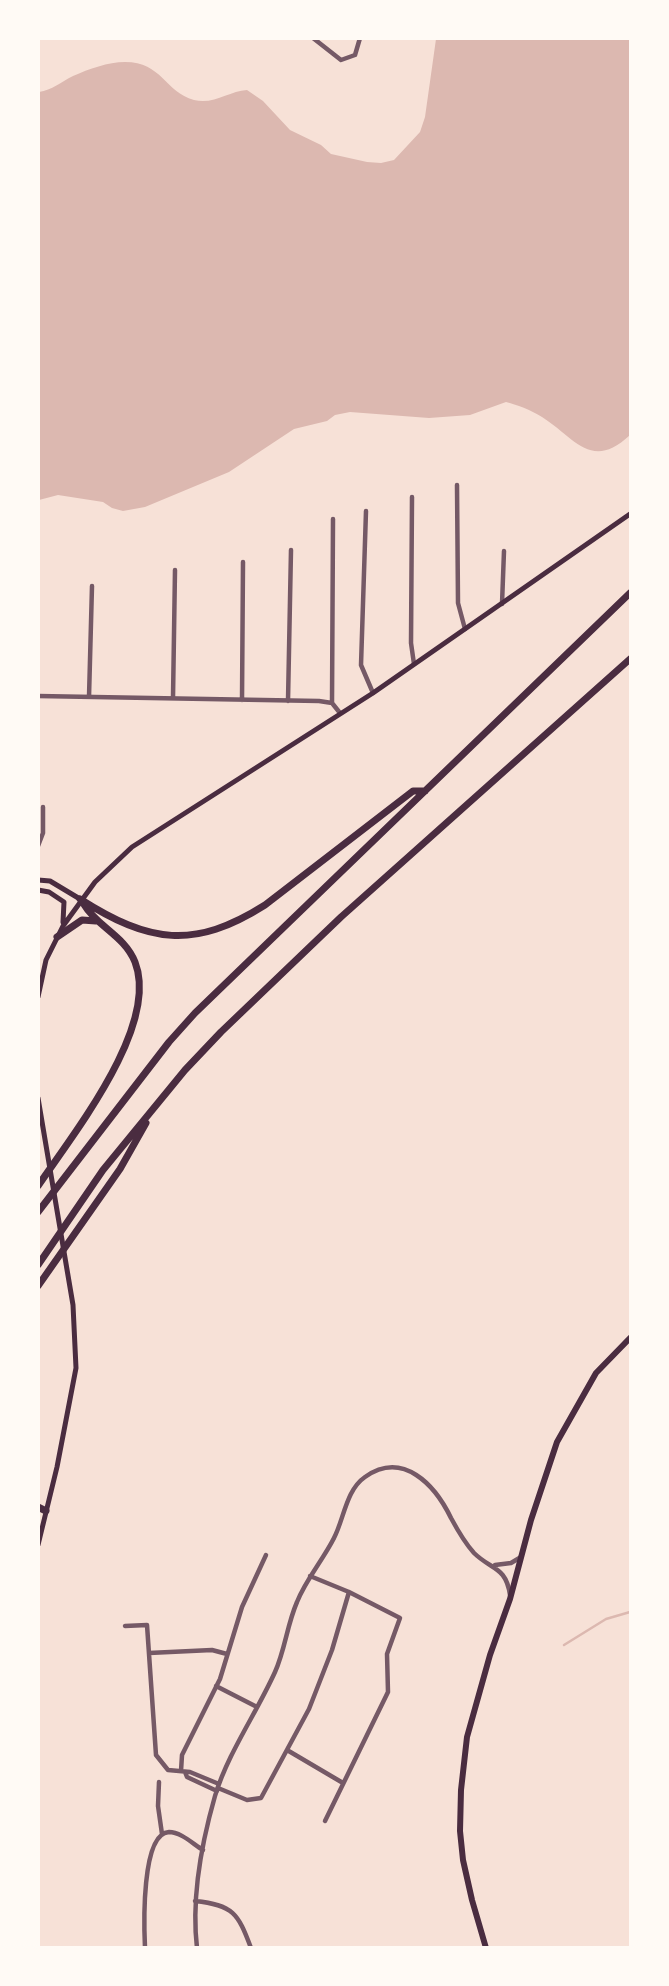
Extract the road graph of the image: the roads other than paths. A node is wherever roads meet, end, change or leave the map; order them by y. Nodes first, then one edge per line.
1 (313, 38) edge
2 (360, 38) edge
3 (457, 485) dead end
4 (412, 497) dead end
5 (366, 511) dead end
6 (631, 514) edge
7 (333, 519) dead end
8 (291, 550) dead end
9 (504, 551) dead end
10 (243, 562) dead end
11 (175, 570) dead end
12 (92, 586) dead end
13 (631, 593) edge
14 (502, 604) junction
15 (466, 629) junction
16 (631, 659) edge
17 (414, 664) junction
18 (373, 693) junction
19 (38, 696) edge
20 (89, 697) junction
21 (173, 698) junction
22 (242, 700) junction
23 (288, 701) junction
24 (332, 703) junction
25 (340, 713) junction
26 (425, 791) junction
27 (43, 807) dead end
28 (38, 846) edge
29 (38, 880) edge
30 (38, 890) edge
31 (80, 899) junction
32 (98, 922) junction
33 (62, 926) junction
34 (57, 937) junction
35 (38, 997) edge
36 (38, 1098) edge
37 (158, 1104) junction
38 (38, 1186) edge
39 (38, 1212) edge
40 (38, 1265) edge
41 (38, 1286) edge
42 (631, 1338) edge
43 (41, 1510) edge
44 (38, 1545) edge
45 (266, 1555) dead end
46 (522, 1557) junction
47 (494, 1565) junction
48 (310, 1576) junction
49 (349, 1592) junction
50 (510, 1599) junction
51 (125, 1626) dead end
52 (149, 1653) junction
53 (227, 1654) junction
54 (216, 1686) junction
55 (257, 1707) junction
56 (287, 1750) junction
57 (183, 1772) junction
58 (159, 1782) dead end
59 (343, 1783) junction
60 (218, 1788) junction
61 (325, 1821) dead end
62 (162, 1834) junction
63 (203, 1850) junction
64 (195, 1901) junction
65 (145, 1948) edge
66 (197, 1948) edge
67 (251, 1948) edge
68 (486, 1948) edge

1 - 2 street
3 - 15 street
4 - 17 street
5 - 18 street
6 - 14 main road
7 - 24 street
8 - 23 street
9 - 14 street
10 - 22 street
11 - 21 street
12 - 20 street
13 - 26 highway
14 - 15 main road
15 - 17 main road
16 - 37 highway
17 - 18 main road
18 - 25 main road
19 - 20 street
20 - 21 street
21 - 22 street
22 - 23 street
23 - 24 street
24 - 25 street
25 - 31 main road
26 - 31 highway
26 - 39 highway
27 - 28 street
29 - 31 main road
30 - 33 main road
31 - 32 highway
31 - 33 main road
32 - 34 highway
32 - 38 highway
33 - 34 main road
34 - 35 main road
36 - 43 main road
37 - 40 highway
37 - 41 highway
42 - 46 main road
43 - 44 main road
45 - 53 street
46 - 47 street
46 - 50 main road
47 - 48 street
47 - 50 street
48 - 49 street
48 - 55 street
49 - 56 street
49 - 59 street
50 - 68 main road
51 - 52 street
52 - 53 street
52 - 57 street
53 - 54 street
54 - 55 street
54 - 57 street
55 - 60 street
56 - 59 street
56 - 60 street
57 - 60 street
58 - 62 street
59 - 61 street
60 - 63 street
62 - 63 street
62 - 65 street
63 - 64 street
64 - 66 street
64 - 67 street

